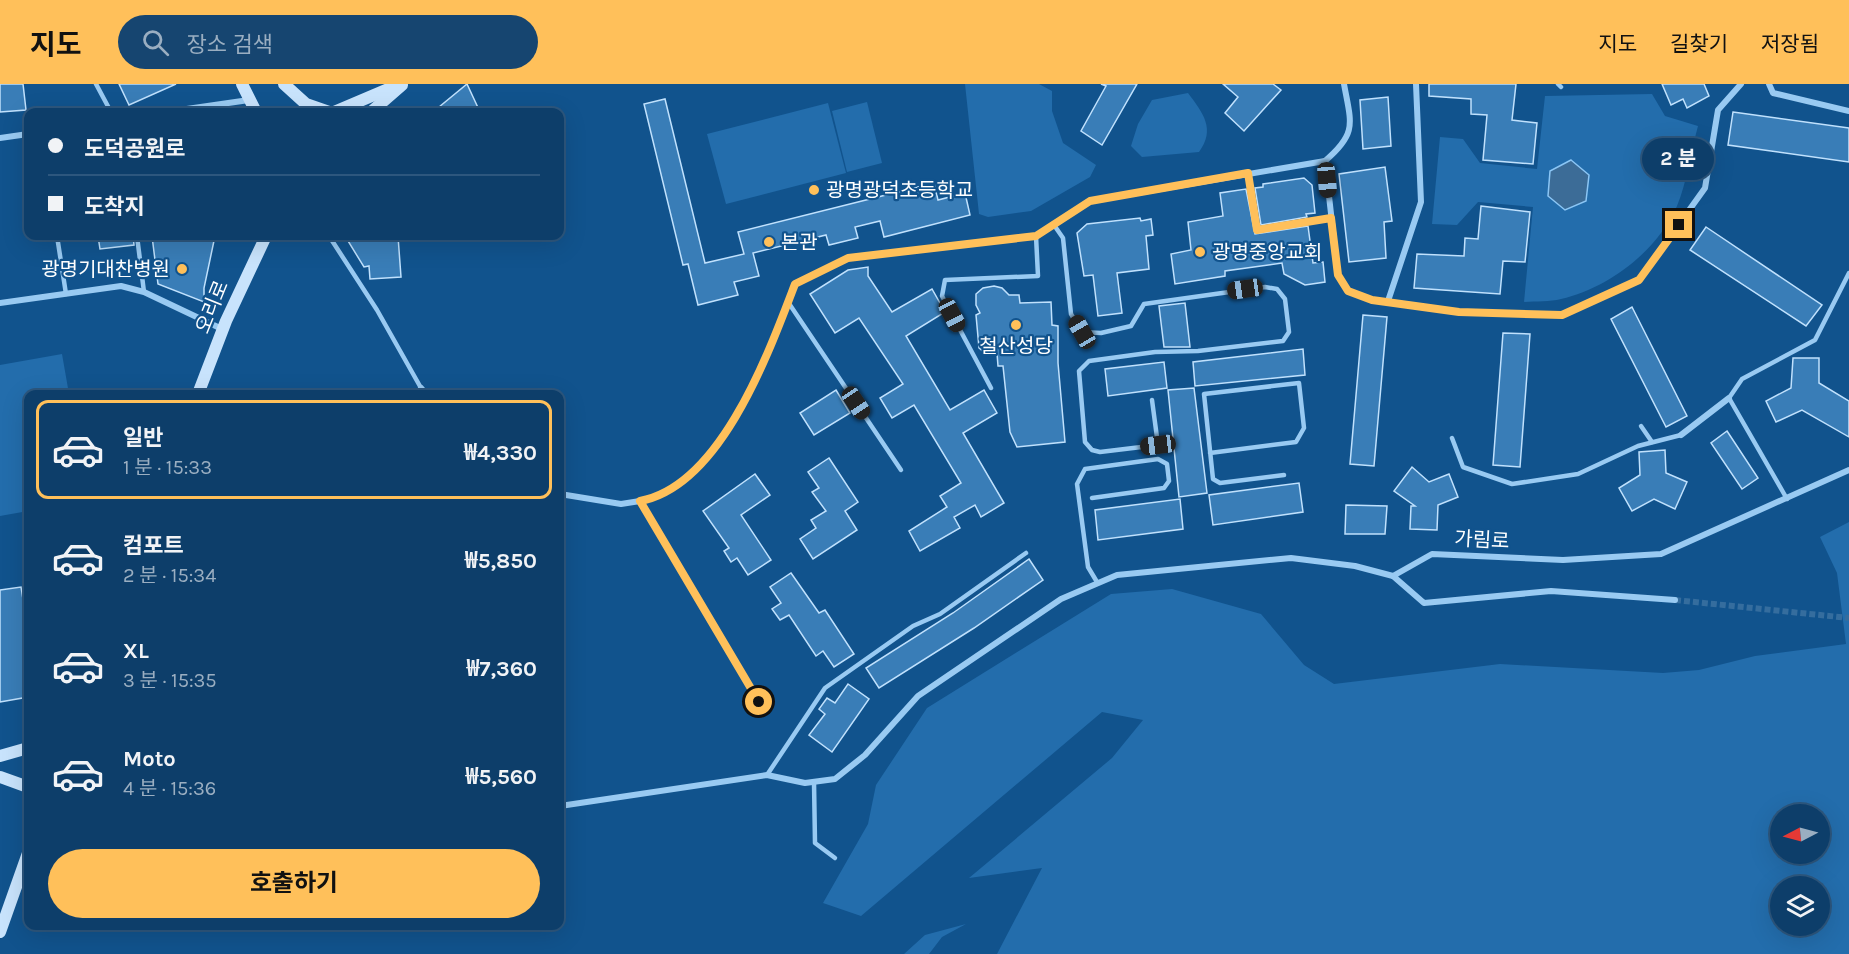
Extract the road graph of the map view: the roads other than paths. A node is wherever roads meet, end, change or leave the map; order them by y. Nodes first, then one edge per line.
1 (96, 84) edge
2 (242, 84) edge
3 (284, 84) edge
4 (401, 84) edge
5 (1344, 84) edge
6 (1416, 84) edge
7 (1741, 84) edge
8 (1769, 84) edge
9 (109, 108) edge
10 (253, 108) edge
11 (318, 108) edge
12 (344, 108) edge
13 (375, 108) edge
14 (1849, 111) edge
15 (24, 135) edge
16 (0, 138) edge
17 (1325, 161) junction
18 (1248, 173) junction
19 (1331, 218) junction
20 (1054, 225) junction
21 (1036, 236) junction
22 (58, 240) edge
23 (138, 240) edge
24 (264, 240) edge
25 (332, 240) edge
26 (1849, 273) edge
27 (144, 292) junction
28 (66, 294) junction
29 (1388, 301) junction
30 (788, 302) junction
31 (0, 303) edge
32 (223, 330) junction
33 (991, 388) dead end
34 (200, 390) edge
35 (423, 390) edge
36 (1729, 398) junction
37 (1152, 400) dead end
38 (1641, 426) dead end
39 (1681, 435) joint
40 (1452, 438) dead end
41 (1652, 442) junction
42 (1210, 453) junction
43 (901, 470) dead end
44 (1849, 470) edge
45 (1284, 475) dead end
46 (564, 495) edge
47 (1092, 498) dead end
48 (1787, 499) junction
49 (640, 501) junction
50 (1026, 553) dead end
51 (1393, 576) junction
52 (1097, 582) junction
53 (1675, 600) tunnel mouth
54 (759, 702) dead end
55 (24, 749) edge
56 (0, 756) edge
57 (767, 775) junction
58 (0, 777) edge
59 (814, 782) junction
60 (24, 786) edge
61 (564, 805) edge
62 (835, 858) dead end
63 (24, 864) edge
64 (0, 932) edge

1 - 9 lane
2 - 10 main road
3 - 11 main road
4 - 12 main road
4 - 13 main road
5 - 17 street
6 - 29 street
7 - 29 street
8 - 14 street
15 - 16 street
17 - 18 street
17 - 19 street
18 - 19 lane
18 - 20 street
19 - 29 street
20 - 21 street
20 - 37 lane
21 - 30 street
21 - 33 lane
22 - 28 lane
23 - 27 lane
24 - 32 main road, 오리로
25 - 35 lane
26 - 36 lane
27 - 28 street
27 - 32 street
28 - 31 street
30 - 43 lane
30 - 49 street
32 - 34 main road, 오리로
36 - 39 street
36 - 48 lane
38 - 41 lane
39 - 41 lane
40 - 41 lane
42 - 42 lane
42 - 45 lane
44 - 48 street, 가림로
46 - 49 street
47 - 52 lane
48 - 51 street, 가림로
49 - 54 street
50 - 57 lane
51 - 52 street
51 - 53 street
52 - 59 street
55 - 56 main road
57 - 59 street
57 - 61 street
58 - 60 main road
59 - 62 lane
63 - 64 main road

